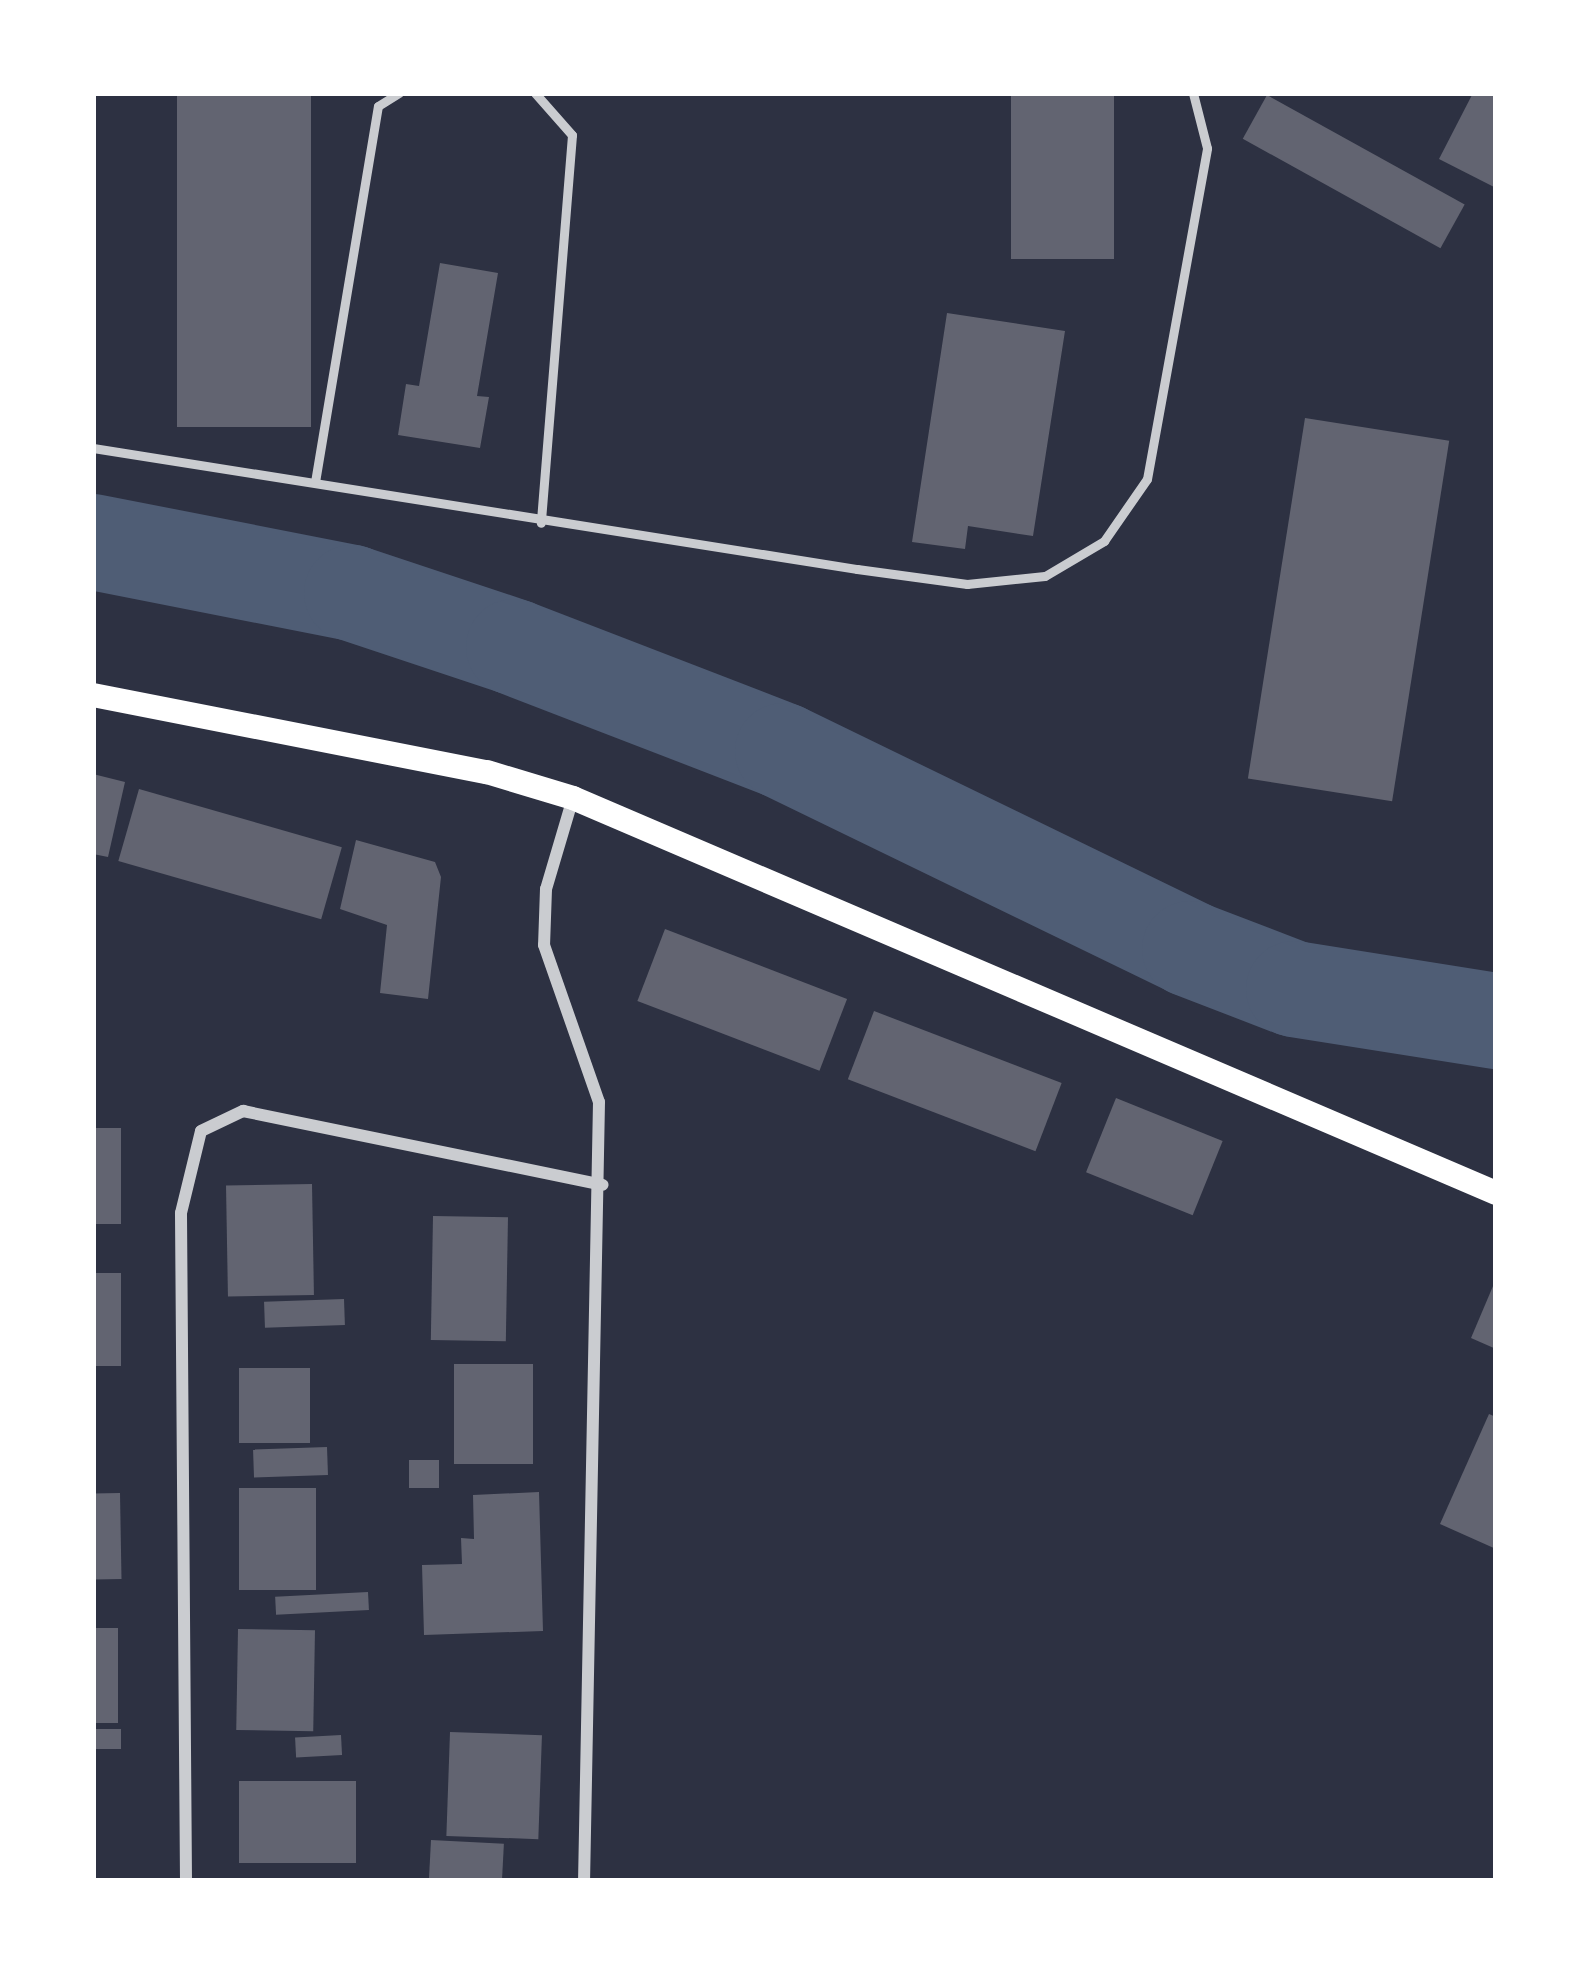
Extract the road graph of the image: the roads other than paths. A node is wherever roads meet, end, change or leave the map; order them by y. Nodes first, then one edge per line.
1 (399, 93) edge
2 (535, 93) edge
3 (1193, 93) edge
4 (93, 448) edge
5 (315, 482) junction
6 (541, 523) junction
7 (93, 695) edge
8 (573, 798) junction
9 (602, 1185) junction
10 (1496, 1193) edge
11 (186, 1881) edge
12 (584, 1881) edge

1 - 5 lane
2 - 6 lane
3 - 6 lane
4 - 5 lane
5 - 6 lane
7 - 8 main road
8 - 9 street
8 - 10 main road
9 - 11 street
9 - 12 street

